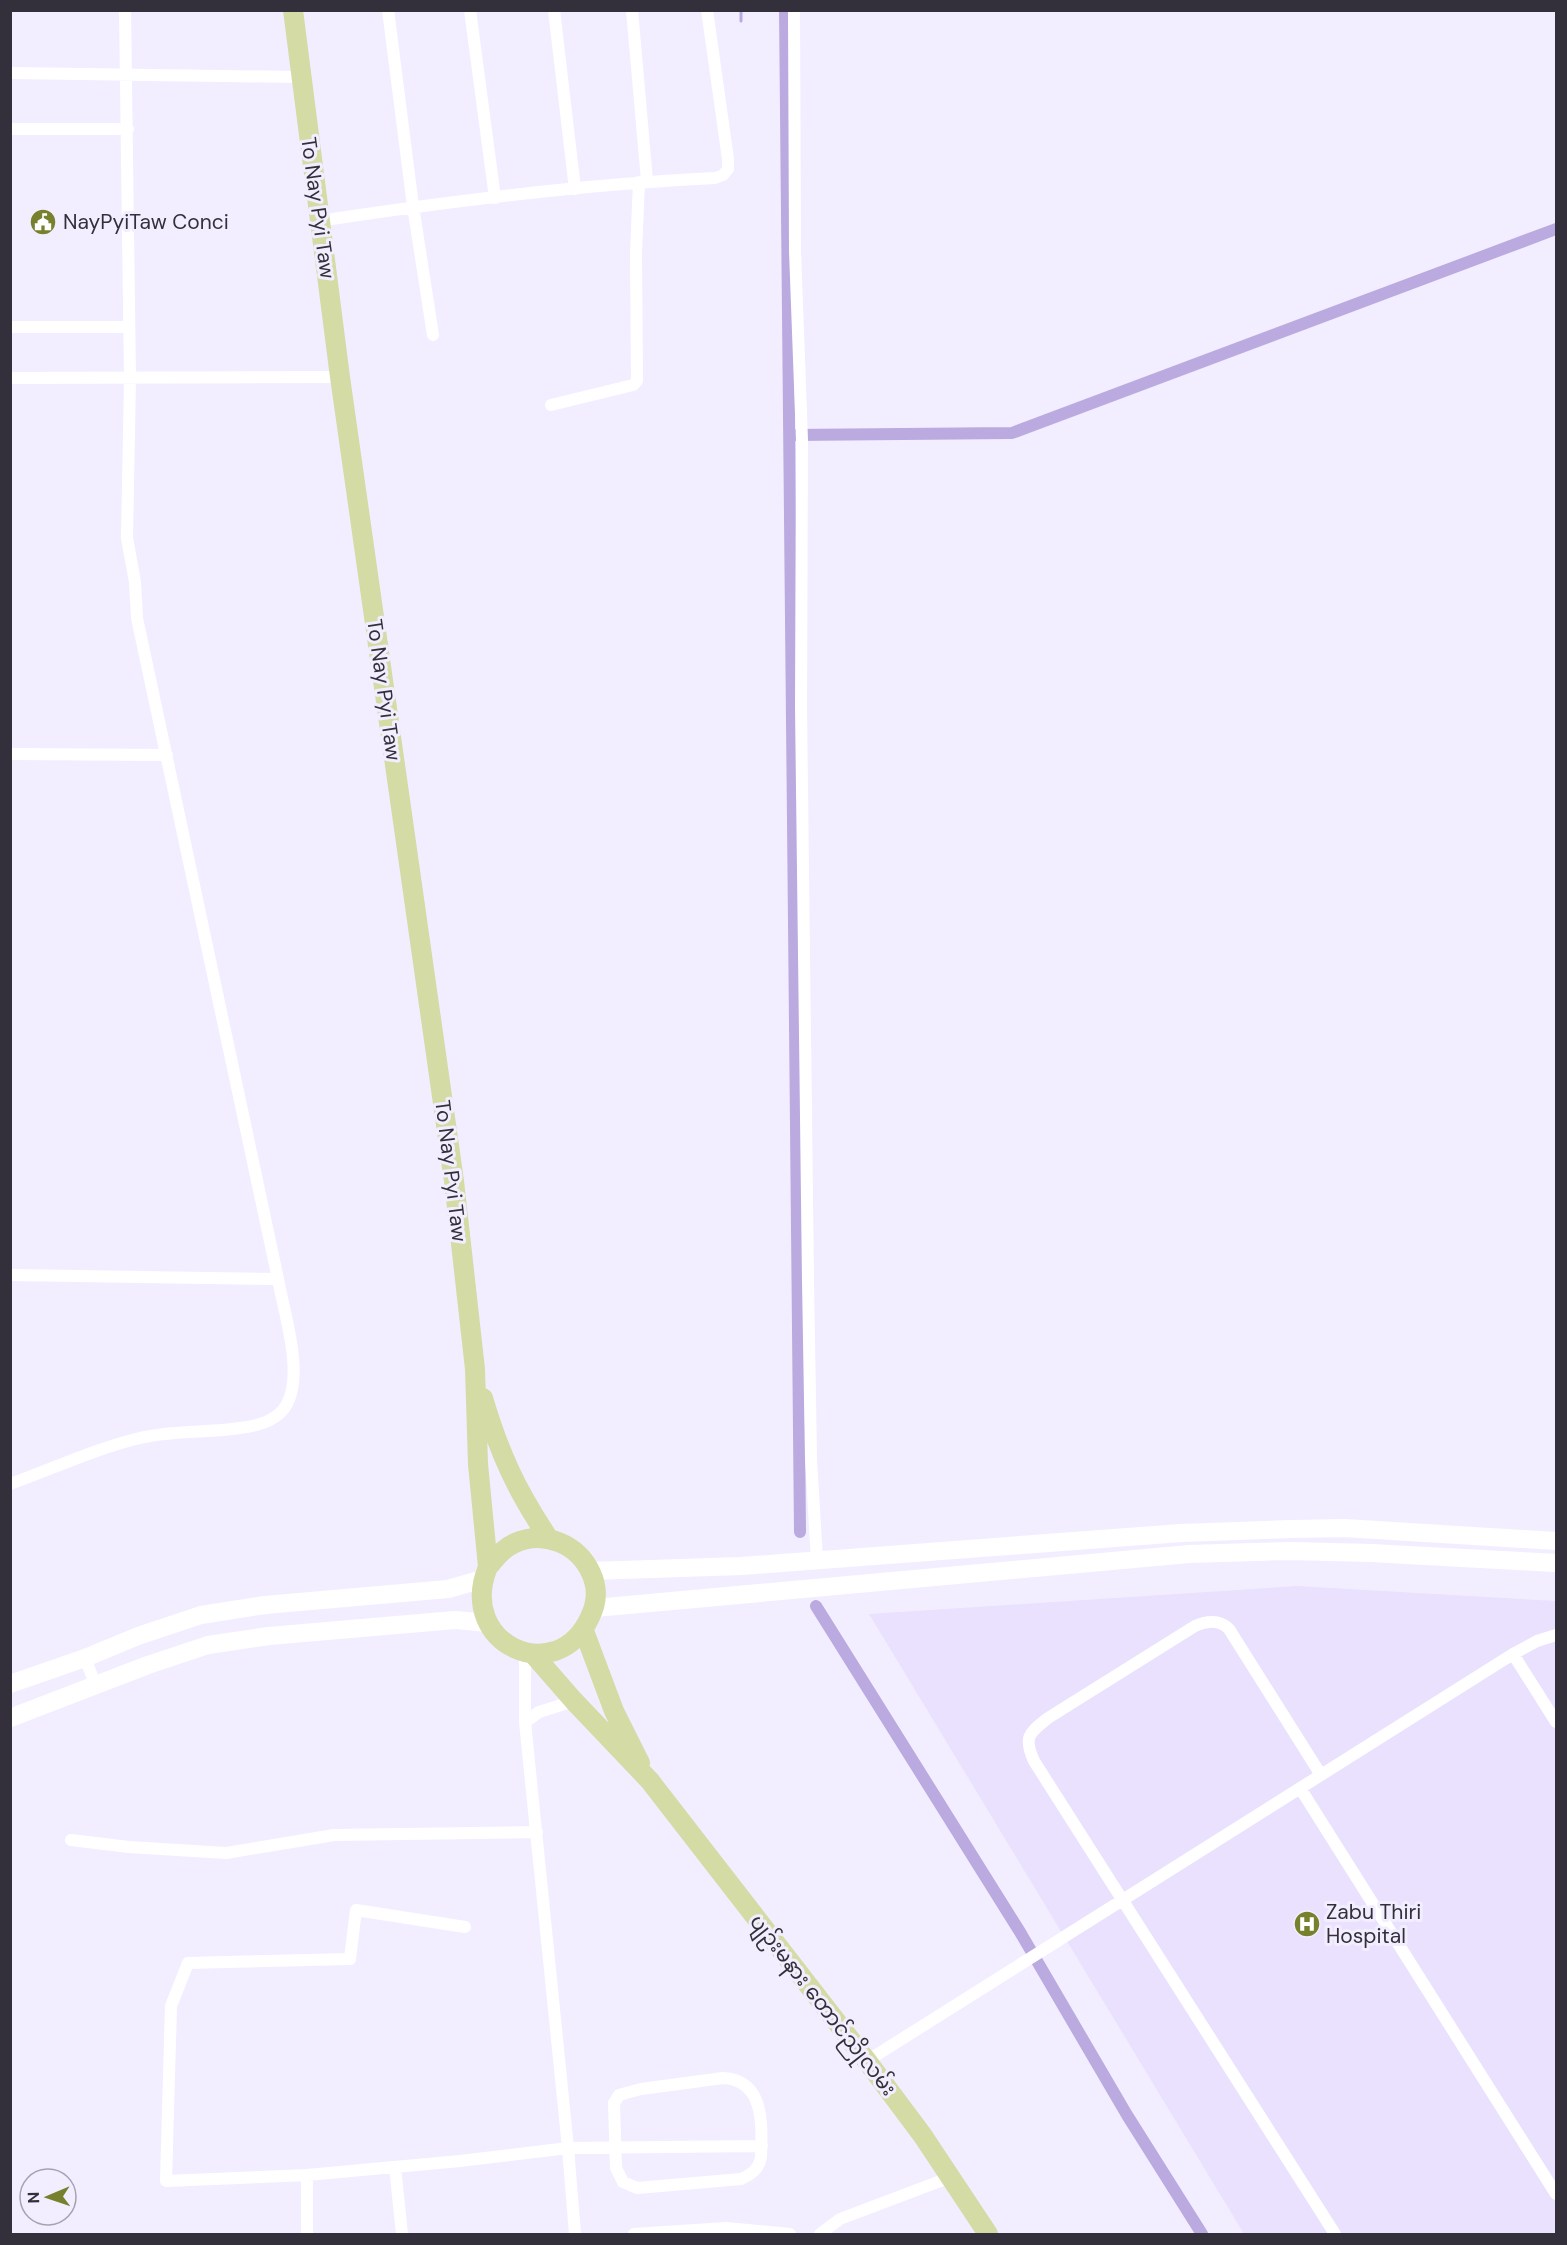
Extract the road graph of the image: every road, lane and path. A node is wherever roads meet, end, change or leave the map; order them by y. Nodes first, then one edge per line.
1 (125, 10) edge
2 (292, 10) edge
3 (388, 10) edge
4 (470, 10) edge
5 (554, 10) edge
6 (632, 10) edge
7 (707, 10) edge
8 (794, 10) edge
9 (10, 73) edge
10 (127, 74) junction
11 (300, 77) junction
12 (10, 129) edge
13 (128, 129) junction
14 (643, 181) junction
15 (575, 189) junction
16 (495, 198) junction
17 (413, 206) junction
18 (320, 221) junction
19 (10, 327) edge
20 (129, 327) junction
21 (433, 335) dead end
22 (340, 377) junction
23 (10, 378) edge
24 (130, 378) junction
25 (551, 405) dead end
26 (10, 754) edge
27 (167, 754) junction
28 (10, 1275) edge
29 (278, 1279) junction
30 (475, 1369) junction
31 (10, 1484) edge
32 (549, 1539) junction
33 (1557, 1541) edge
34 (817, 1560) junction
35 (1557, 1563) edge
36 (591, 1571) junction
37 (486, 1573) junction
38 (595, 1608) junction
39 (488, 1623) junction
40 (584, 1631) junction
41 (1557, 1635) edge
42 (529, 1653) junction
43 (1513, 1654) junction
44 (85, 1658) junction
45 (10, 1684) edge
46 (96, 1686) junction
47 (574, 1701) junction
48 (12, 1714) edge
49 (525, 1722) junction
50 (1557, 1722) edge
51 (1321, 1775) junction
52 (650, 1781) junction
53 (1300, 1788) junction
54 (537, 1833) junction
55 (70, 1840) dead end
56 (1124, 1901) junction
57 (465, 1927) dead end
58 (867, 2061) junction
59 (762, 2146) junction
60 (616, 2147) junction
61 (568, 2148) junction
62 (395, 2167) junction
63 (307, 2175) junction
64 (951, 2177) junction
65 (1557, 2194) edge
66 (668, 2233) edge
67 (307, 2235) edge
68 (402, 2235) edge
69 (574, 2235) edge
70 (634, 2235) edge
71 (790, 2235) edge
72 (820, 2235) edge
73 (988, 2235) edge
74 (1335, 2235) edge

1 - 10 street
2 - 11 main road, To Nay Pyi Taw
3 - 17 street
4 - 16 street
5 - 15 street
6 - 14 street
7 - 14 street
8 - 34 street
9 - 10 street
10 - 11 street
10 - 13 street
11 - 18 main road, To Nay Pyi Taw
12 - 13 street
13 - 20 street
14 - 15 street
14 - 25 street
15 - 16 street
16 - 17 street
17 - 18 street
17 - 21 street
18 - 22 main road, To Nay Pyi Taw
19 - 20 street
20 - 24 street
22 - 24 street
22 - 30 main road, To Nay Pyi Taw
23 - 24 street
24 - 27 street
26 - 27 street
27 - 29 street
28 - 29 street
29 - 31 street
30 - 32 main road
30 - 37 main road
32 - 36 main road
32 - 37 main road
33 - 34 main road
34 - 36 main road
35 - 38 main road
36 - 38 main road
37 - 39 main road
37 - 44 main road
38 - 40 main road
39 - 42 main road
39 - 46 main road
40 - 42 main road
40 - 52 main road
41 - 43 street
42 - 47 main road
42 - 49 street
43 - 50 street
43 - 51 street
44 - 45 main road
44 - 46 street
46 - 48 main road
47 - 49 street
47 - 52 main road
49 - 54 street
51 - 53 street
51 - 56 street
52 - 58 main road, ပျဉ်းမနား တောင်ညိုလမ်း
53 - 56 street
53 - 65 street
54 - 55 street
54 - 61 street
56 - 58 street
56 - 74 street
57 - 63 street
58 - 64 main road, ပျဉ်းမနား တောင်ညိုလမ်း
59 - 60 street
59 - 60 street
59 - 60 street
60 - 61 street
61 - 62 street
61 - 69 street
62 - 63 street
62 - 68 street
63 - 67 street
64 - 72 street
64 - 73 main road, ပျဉ်းမနား တောင်ညိုလမ်း
66 - 70 street
66 - 71 street

